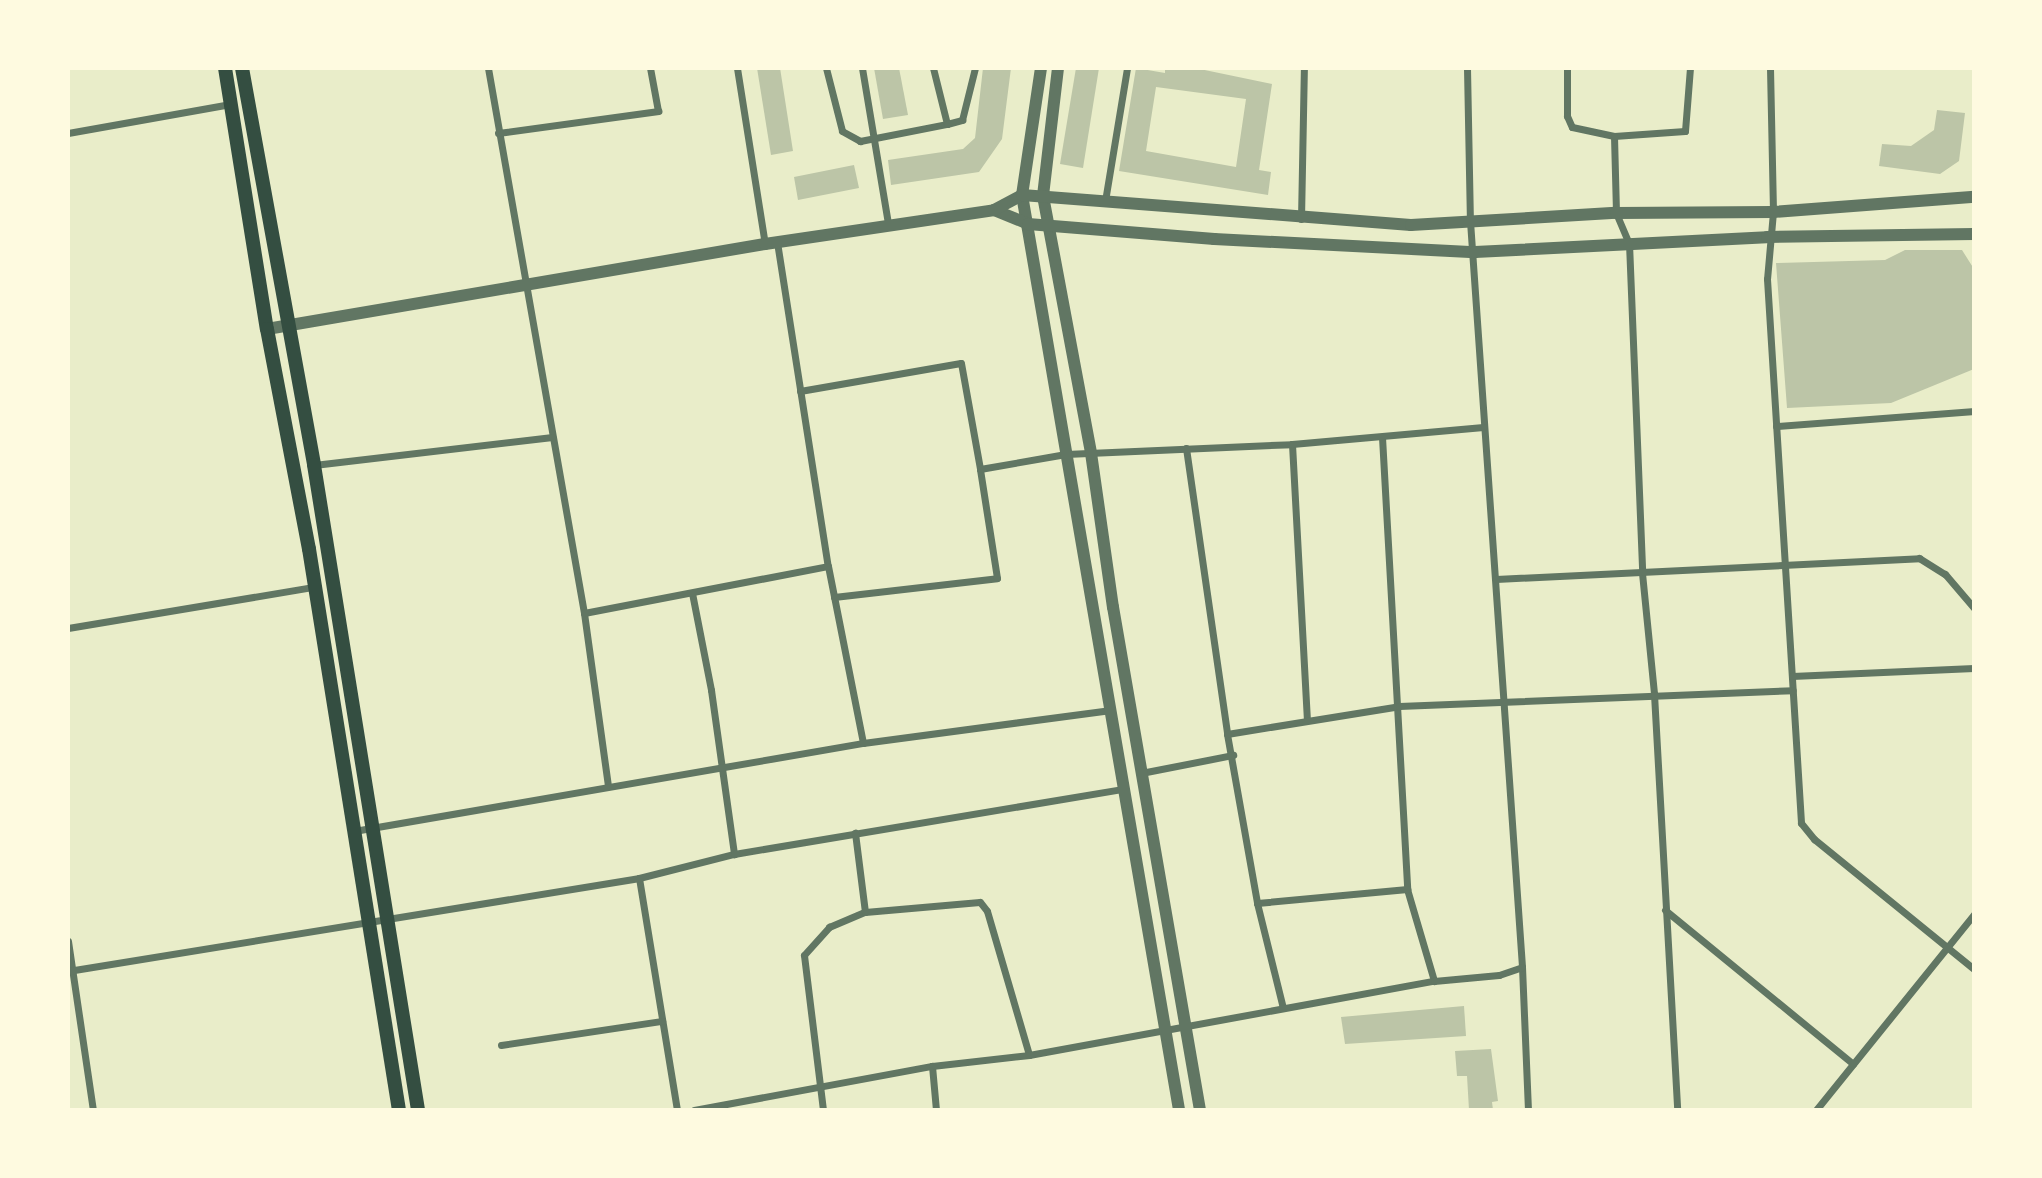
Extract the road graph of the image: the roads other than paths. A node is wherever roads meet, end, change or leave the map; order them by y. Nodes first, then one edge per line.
1 (225, 68) edge
2 (242, 68) edge
3 (488, 68) edge
4 (650, 68) edge
5 (737, 68) edge
6 (826, 68) edge
7 (862, 68) edge
8 (933, 68) edge
9 (975, 68) edge
10 (1041, 68) edge
11 (1058, 68) edge
12 (1127, 68) edge
13 (1304, 68) edge
14 (1467, 68) edge
15 (1567, 68) edge
16 (1690, 68) edge
17 (1770, 68) edge
18 (230, 104) junction
19 (947, 124) junction
20 (68, 133) edge
21 (498, 134) junction
22 (1614, 136) junction
23 (875, 137) junction
24 (1022, 195) junction
25 (1043, 196) junction
26 (1974, 197) edge
27 (1105, 201) junction
28 (994, 210) junction
29 (1773, 212) junction
30 (1616, 213) junction
31 (1301, 219) junction
32 (1470, 221) junction
33 (888, 224) junction
34 (1028, 224) junction
35 (1048, 224) junction
36 (1974, 234) edge
37 (1768, 237) junction
38 (771, 243) junction
39 (1629, 243) junction
40 (1475, 252) junction
41 (525, 285) junction
42 (288, 325) junction
43 (267, 329) junction
44 (800, 391) junction
45 (1974, 411) edge
46 (1776, 426) junction
47 (1483, 427) junction
48 (552, 437) junction
49 (1382, 437) junction
50 (1292, 444) junction
51 (1186, 448) junction
52 (1091, 453) junction
53 (1066, 454) junction
54 (314, 465) junction
55 (980, 469) junction
56 (1783, 562) junction
57 (828, 566) junction
58 (1642, 573) junction
59 (1496, 579) junction
60 (314, 587) junction
61 (692, 593) junction
62 (834, 597) junction
63 (1974, 608) edge
64 (584, 613) junction
65 (68, 628) edge
66 (1974, 668) edge
67 (1791, 676) junction
68 (1793, 690) junction
69 (1654, 694) junction
70 (1502, 700) junction
71 (1399, 706) junction
72 (1111, 710) junction
73 (1307, 719) junction
74 (1227, 734) junction
75 (863, 743) junction
76 (1233, 755) junction
77 (721, 767) junction
78 (1141, 773) junction
79 (608, 786) junction
80 (1122, 789) junction
81 (371, 829) junction
82 (354, 831) junction
83 (855, 833) junction
84 (734, 854) junction
85 (639, 878) junction
86 (1407, 889) junction
87 (1257, 903) junction
88 (1665, 910) junction
89 (865, 912) junction
90 (1974, 914) edge
91 (377, 919) junction
92 (68, 941) edge
93 (1945, 946) junction
94 (1522, 967) junction
95 (1974, 969) edge
96 (71, 971) edge
97 (1434, 981) junction
98 (1283, 1008) junction
99 (662, 1021) junction
100 (1188, 1026) junction
101 (1165, 1030) junction
102 (501, 1045) dead end
103 (1029, 1055) junction
104 (1853, 1064) junction
105 (932, 1066) junction
106 (819, 1088) junction
107 (1201, 1109) edge
108 (93, 1110) edge
109 (399, 1110) edge
110 (418, 1110) edge
111 (677, 1110) edge
112 (694, 1110) edge
113 (822, 1110) edge
114 (936, 1110) edge
115 (1179, 1110) edge
116 (1528, 1110) edge
117 (1677, 1110) edge
118 (1816, 1110) edge

1 - 18 main road
2 - 42 main road
3 - 21 street
4 - 21 street
5 - 38 street
6 - 23 street
7 - 23 street
8 - 19 street
9 - 19 street
10 - 24 street
11 - 25 street
12 - 27 street
13 - 31 street
14 - 32 street
15 - 22 street
16 - 22 street
17 - 29 street
18 - 20 street
18 - 43 main road
19 - 23 street
21 - 41 street
22 - 30 street
23 - 33 street
24 - 25 street
24 - 28 street
24 - 34 street
25 - 27 street
25 - 35 street
26 - 29 street
27 - 31 street
28 - 33 street
28 - 34 street
29 - 30 street
29 - 37 street
30 - 32 street
30 - 39 street
31 - 32 street
32 - 40 street
33 - 38 street
34 - 35 street
34 - 53 street
35 - 40 street
35 - 52 street
36 - 37 street
37 - 39 street
37 - 46 street
38 - 41 street
38 - 44 street
39 - 40 street
39 - 58 street
40 - 47 street
41 - 42 street
41 - 48 street
42 - 43 street
42 - 54 main road
43 - 60 main road
44 - 55 street
44 - 57 street
45 - 46 street
46 - 56 street
47 - 49 street
47 - 59 street
48 - 54 street
48 - 64 street
49 - 50 street
49 - 71 street
50 - 51 street
50 - 73 street
51 - 52 street
51 - 74 street
52 - 53 street
52 - 78 street
53 - 55 street
53 - 72 street
54 - 81 main road
55 - 62 street
56 - 58 street
56 - 63 street
56 - 67 street
57 - 61 street
57 - 62 street
58 - 59 street
58 - 69 street
59 - 70 street
60 - 65 street
60 - 82 main road
61 - 64 street
61 - 77 street
62 - 75 street
64 - 79 street
66 - 67 street
67 - 68 street
68 - 69 street
68 - 93 street
69 - 70 street
69 - 88 street
70 - 71 street
70 - 94 street
71 - 73 street
71 - 86 street
72 - 75 street
72 - 80 street
73 - 74 street
74 - 76 street
75 - 77 street
76 - 78 street
76 - 87 street
77 - 79 street
77 - 84 street
78 - 100 street
79 - 81 street
80 - 83 street
80 - 101 street
81 - 82 street
81 - 91 main road
82 - 91 main road
83 - 84 street
83 - 89 street
84 - 85 street
85 - 91 street
85 - 99 street
86 - 87 street
86 - 97 street
87 - 98 street
88 - 104 street
88 - 117 street
89 - 103 street
89 - 106 street
90 - 93 street
91 - 96 street
91 - 109 main road
91 - 110 main road
92 - 96 street
93 - 95 street
93 - 104 street
94 - 97 street
94 - 116 street
96 - 108 street
97 - 98 street
98 - 100 street
99 - 102 street
99 - 111 street
100 - 101 street
100 - 107 street
101 - 103 street
101 - 115 street
103 - 105 street
104 - 118 street
105 - 106 street
105 - 114 street
106 - 112 street
106 - 113 street

